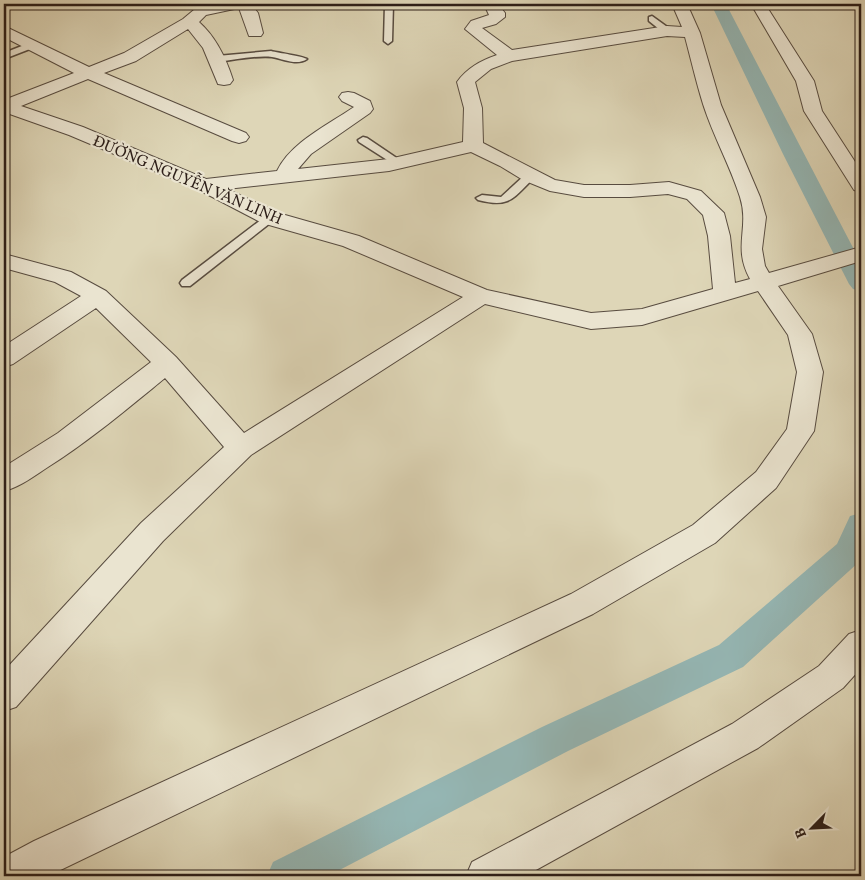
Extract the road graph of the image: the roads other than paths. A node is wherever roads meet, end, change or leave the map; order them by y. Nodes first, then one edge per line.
1 (228, 4) edge
2 (235, 4) edge
3 (244, 4) edge
4 (389, 4) edge
5 (491, 4) edge
6 (680, 4) edge
7 (758, 4) edge
8 (652, 19) dead end
9 (189, 22) junction
10 (4, 31) edge
11 (667, 31) junction
12 (255, 32) dead end
13 (692, 33) junction
14 (388, 41) dead end
15 (32, 46) junction
16 (4, 56) edge
17 (509, 56) junction
18 (217, 59) junction
19 (302, 59) dead end
20 (88, 73) junction
21 (224, 80) dead end
22 (348, 97) dead end
23 (5, 106) edge
24 (239, 137) dead end
25 (363, 140) dead end
26 (473, 146) junction
27 (399, 162) junction
28 (285, 175) junction
29 (530, 176) junction
30 (204, 185) junction
31 (861, 186) edge
32 (482, 198) dead end
33 (270, 218) junction
34 (861, 254) edge
35 (4, 261) edge
36 (773, 280) junction
37 (186, 282) dead end
38 (725, 294) junction
39 (98, 296) junction
40 (481, 296) junction
41 (4, 358) edge
42 (167, 363) junction
43 (241, 448) junction
44 (4, 480) edge
45 (861, 645) edge
46 (4, 696) edge
47 (9, 876) edge
48 (486, 876) edge

1 - 2 street
1 - 9 street
3 - 12 street
4 - 14 lane
5 - 17 street
6 - 13 street
7 - 31 street
8 - 11 lane
9 - 18 street
9 - 20 street
10 - 15 street
11 - 13 street
11 - 17 street
13 - 36 street
15 - 16 lane
15 - 20 street
17 - 26 street
18 - 19 lane
18 - 21 street
20 - 23 street
20 - 24 street
22 - 28 street
23 - 30 street, ĐƯỜNG NGUYỄN VĂN LINH
25 - 27 lane
26 - 27 street
26 - 29 street
27 - 28 street
28 - 30 street
29 - 32 lane
29 - 38 street
30 - 33 street, ĐƯỜNG NGUYỄN VĂN LINH
33 - 37 lane
33 - 40 street, ĐƯỜNG NGUYỄN VĂN LINH
34 - 36 street, ĐƯỜNG NGUYỄN VĂN LINH
35 - 39 street
36 - 38 street, ĐƯỜNG NGUYỄN VĂN LINH
36 - 47 street
38 - 40 street, ĐƯỜNG NGUYỄN VĂN LINH
39 - 41 street
39 - 42 street
40 - 43 street
42 - 43 street
42 - 44 street
43 - 46 street
45 - 48 street

